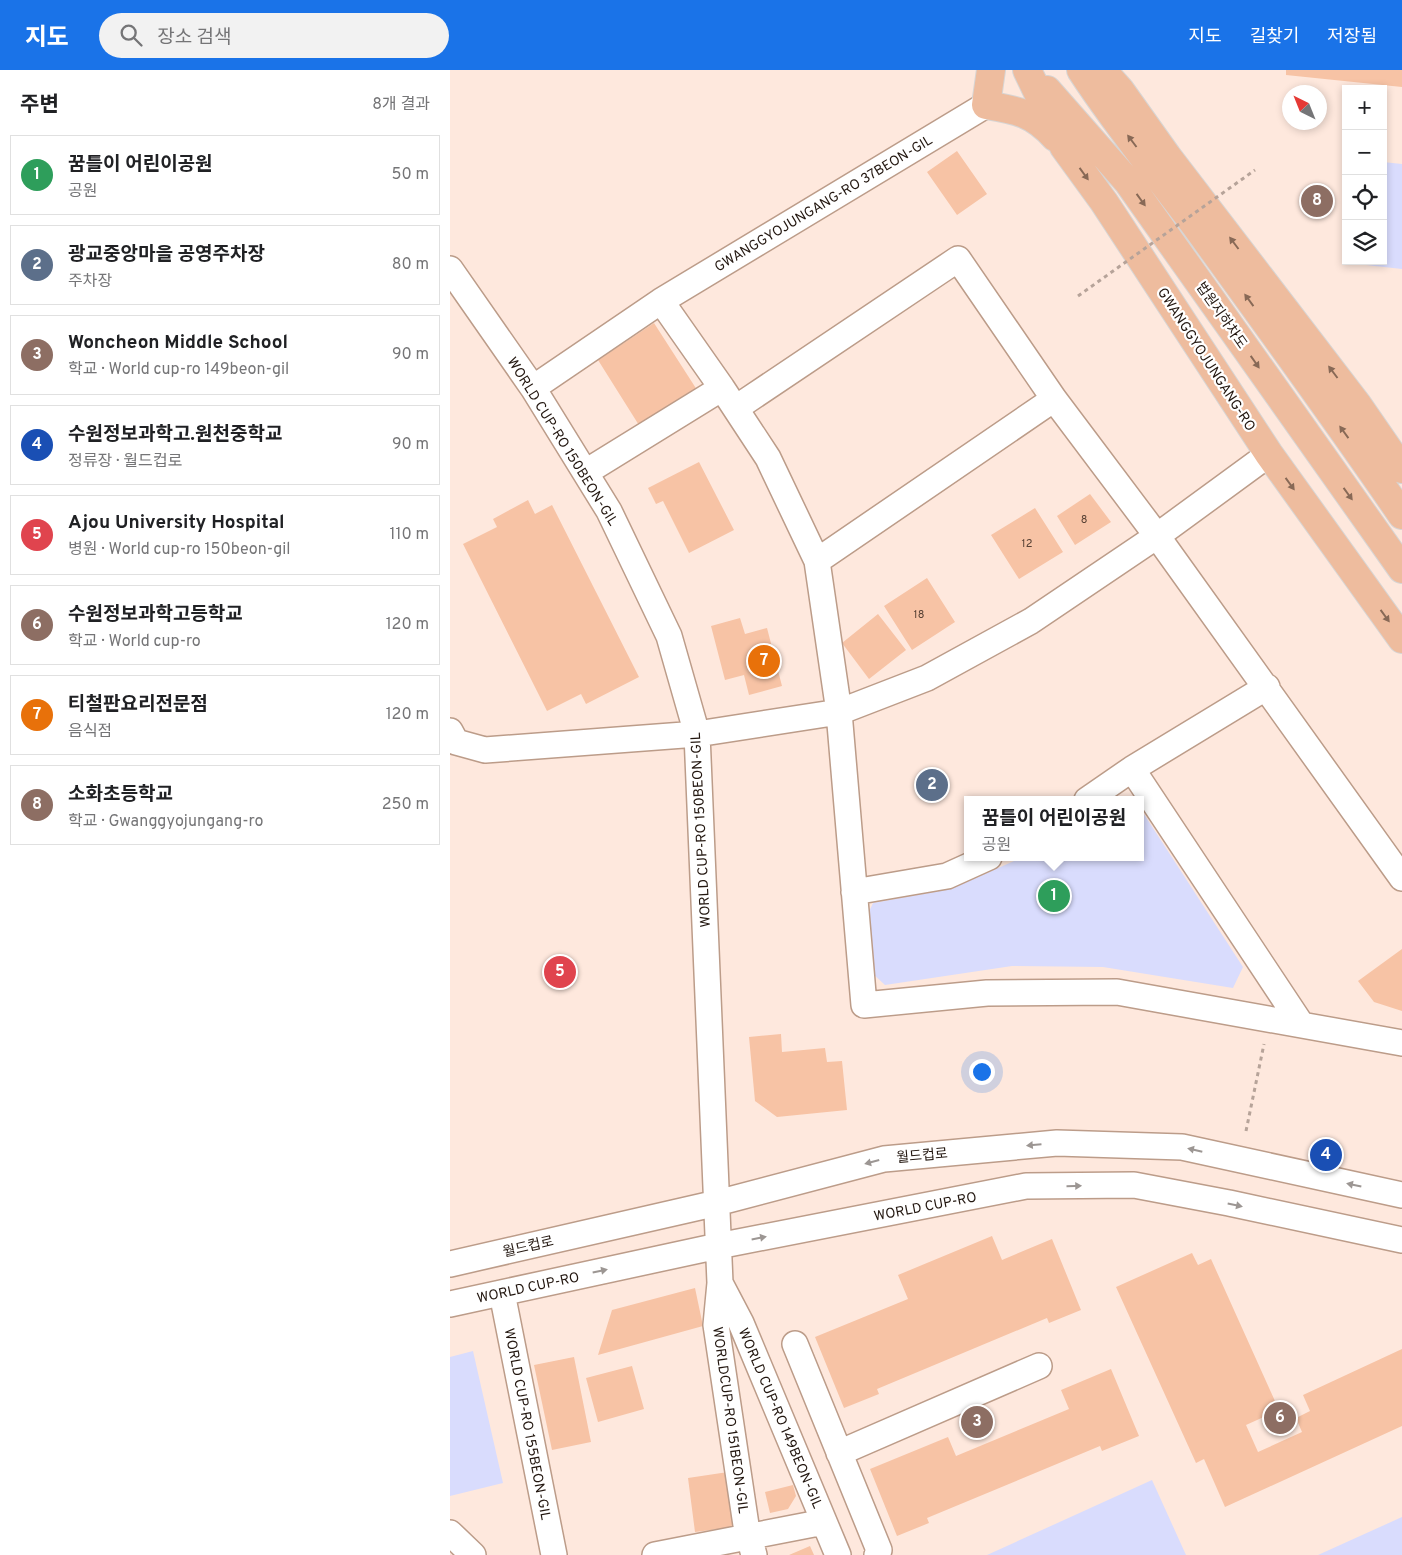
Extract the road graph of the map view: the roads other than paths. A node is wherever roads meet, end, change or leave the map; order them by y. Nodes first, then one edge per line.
1 (991, 70) edge
2 (1028, 70) edge
3 (1081, 70) edge
4 (1102, 70) edge
5 (986, 104) junction
6 (1064, 146) junction
7 (450, 269) edge
8 (661, 301) junction
9 (533, 388) junction
10 (729, 398) junction
11 (1054, 399) junction
12 (1269, 454) junction
13 (1402, 469) edge
14 (586, 472) junction
15 (1402, 515) edge
16 (1157, 536) junction
17 (817, 561) junction
18 (1402, 569) edge
19 (1402, 639) edge
20 (1267, 687) junction
21 (840, 712) junction
22 (450, 731) edge
23 (698, 734) junction
24 (1132, 769) junction
25 (1093, 796) edge
26 (980, 861) edge
27 (1402, 878) edge
28 (854, 892) junction
29 (1301, 1024) junction
30 (1402, 1043) edge
31 (1402, 1195) edge
32 (717, 1203) junction
33 (1402, 1240) edge
34 (718, 1246) junction
35 (450, 1264) edge
36 (720, 1283) junction
37 (502, 1293) junction
38 (450, 1304) edge
39 (795, 1344) dead end
40 (1039, 1366) dead end
41 (839, 1453) junction
42 (824, 1522) junction
43 (450, 1533) edge
44 (752, 1546) edge
45 (473, 1555) edge
46 (554, 1555) edge
47 (655, 1555) edge
48 (838, 1555) edge
49 (877, 1555) edge

1 - 5 main road
2 - 6 main road, GWANGGYOJUNGANG-RO
2 -> 18 main road, 법원지하차도
15 -> 3 main road
13 -> 4 main road
5 - 6 main road
5 - 8 street, GWANGGYOJUNGANG-RO 37BEON-GIL
6 -> 12 main road, GWANGGYOJUNGANG-RO
7 - 9 street, WORLD CUP-RO 150BEON-GIL
8 - 9 street, GWANGGYOJUNGANG-RO 37BEON-GIL
8 - 10 street
9 - 14 street, WORLD CUP-RO 150BEON-GIL
10 - 11 street
10 - 14 street
10 - 17 street
11 - 16 street
11 - 17 street
12 - 16 street
12 -> 19 main road, GWANGGYOJUNGANG-RO
14 - 23 street, WORLD CUP-RO 150BEON-GIL
16 - 20 street
16 - 21 street
17 - 21 street
20 - 24 street
20 - 27 street
21 - 23 street
21 - 28 street
22 - 23 street
23 - 32 street, WORLD CUP-RO 150BEON-GIL
24 - 25 street
24 - 29 street
26 - 28 street
28 - 29 street
29 - 30 street
31 -> 32 street, 월드컵로
32 - 34 street, WORLD CUP-RO 150BEON-GIL
32 - 35 street, 월드컵로
34 -> 33 street, WORLD CUP-RO
34 - 36 street, WORLDCUP-RO 151BEON-GIL
37 -> 34 street, WORLD CUP-RO
36 - 42 street, WORLD CUP-RO 149BEON-GIL
36 - 44 street, WORLDCUP-RO 151BEON-GIL
37 - 38 street, WORLD CUP-RO
37 - 46 street, WORLD CUP-RO 155BEON-GIL
39 - 41 street
40 - 41 street
41 - 49 street
42 - 44 street
42 - 48 street, WORLD CUP-RO 149BEON-GIL
43 - 45 street
44 - 47 street

